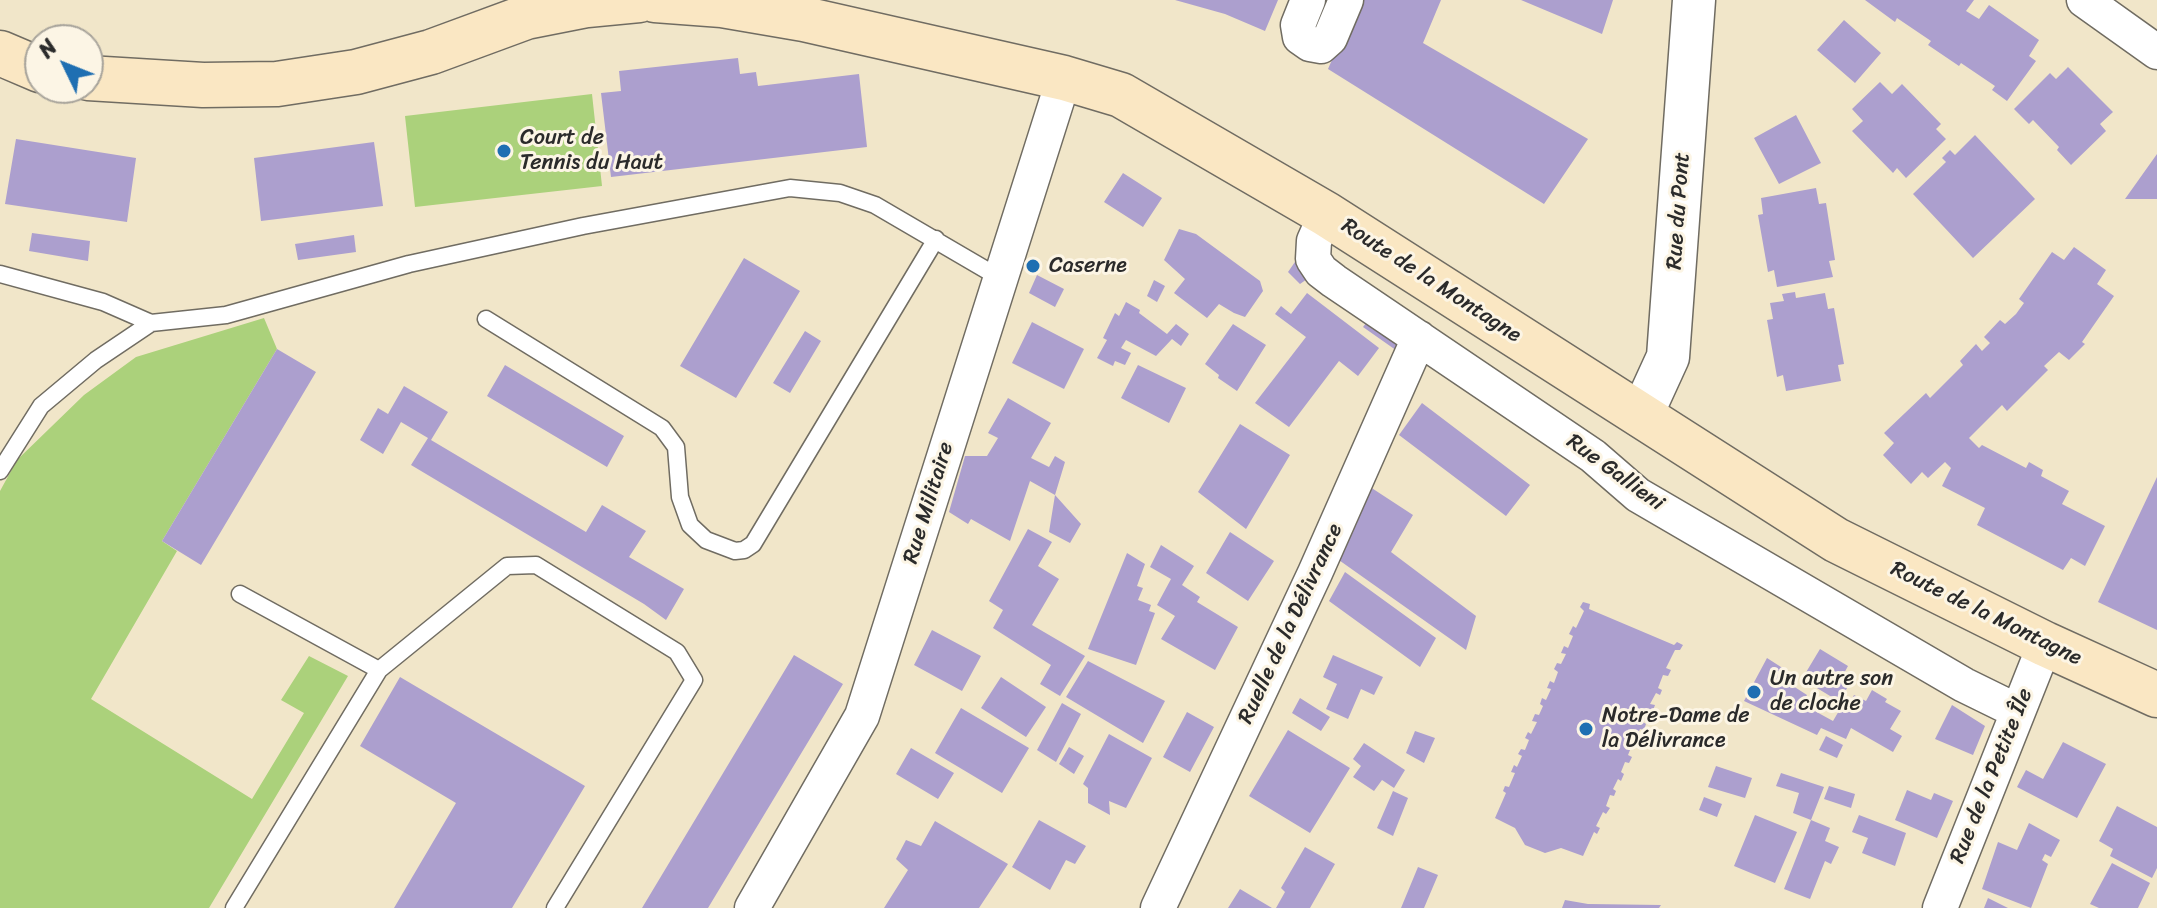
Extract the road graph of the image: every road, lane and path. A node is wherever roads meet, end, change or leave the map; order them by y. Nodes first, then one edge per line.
1 (639, 0) edge
2 (655, 0) edge
3 (1308, 0) edge
4 (1346, 0) edge
5 (1694, 0) edge
6 (2084, 0) edge
7 (2157, 52) edge
8 (0, 53) edge
9 (24, 64) edge
10 (0, 68) edge
11 (24, 70) edge
12 (1064, 78) junction
13 (104, 79) edge
14 (1326, 214) junction
15 (936, 239) junction
16 (0, 274) edge
17 (1000, 278) junction
18 (486, 319) dead end
19 (151, 323) junction
20 (1419, 338) junction
21 (1641, 416) junction
22 (0, 471) edge
23 (240, 594) dead end
24 (2045, 644) junction
25 (379, 670) junction
26 (2157, 695) edge
27 (2017, 711) junction
28 (234, 908) edge
29 (555, 908) edge
30 (752, 908) edge
31 (1158, 908) edge
32 (1940, 908) edge

1 - 13 main road
2 - 12 main road, Route de la Montagne
3 - 4 street
5 - 21 street, Rue du Pont
6 - 7 street
8 - 9 main road
10 - 11 main road
12 - 14 main road, Route de la Montagne
12 - 17 street, Rue Militaire
14 - 20 street, Rue Gallieni
14 - 21 main road, Route de la Montagne
15 - 17 lane
15 - 18 lane
15 - 19 lane
16 - 19 lane
17 - 30 street, Rue Militaire
19 - 22 lane
20 - 27 street, Rue Gallieni
20 - 31 street, Ruelle de la Délivrance
21 - 24 main road, Route de la Montagne
23 - 25 lane
24 - 26 main road, Route de la Montagne
24 - 27 street, Rue de la Petite Île
25 - 28 lane
25 - 29 lane
27 - 32 street, Rue de la Petite Île

